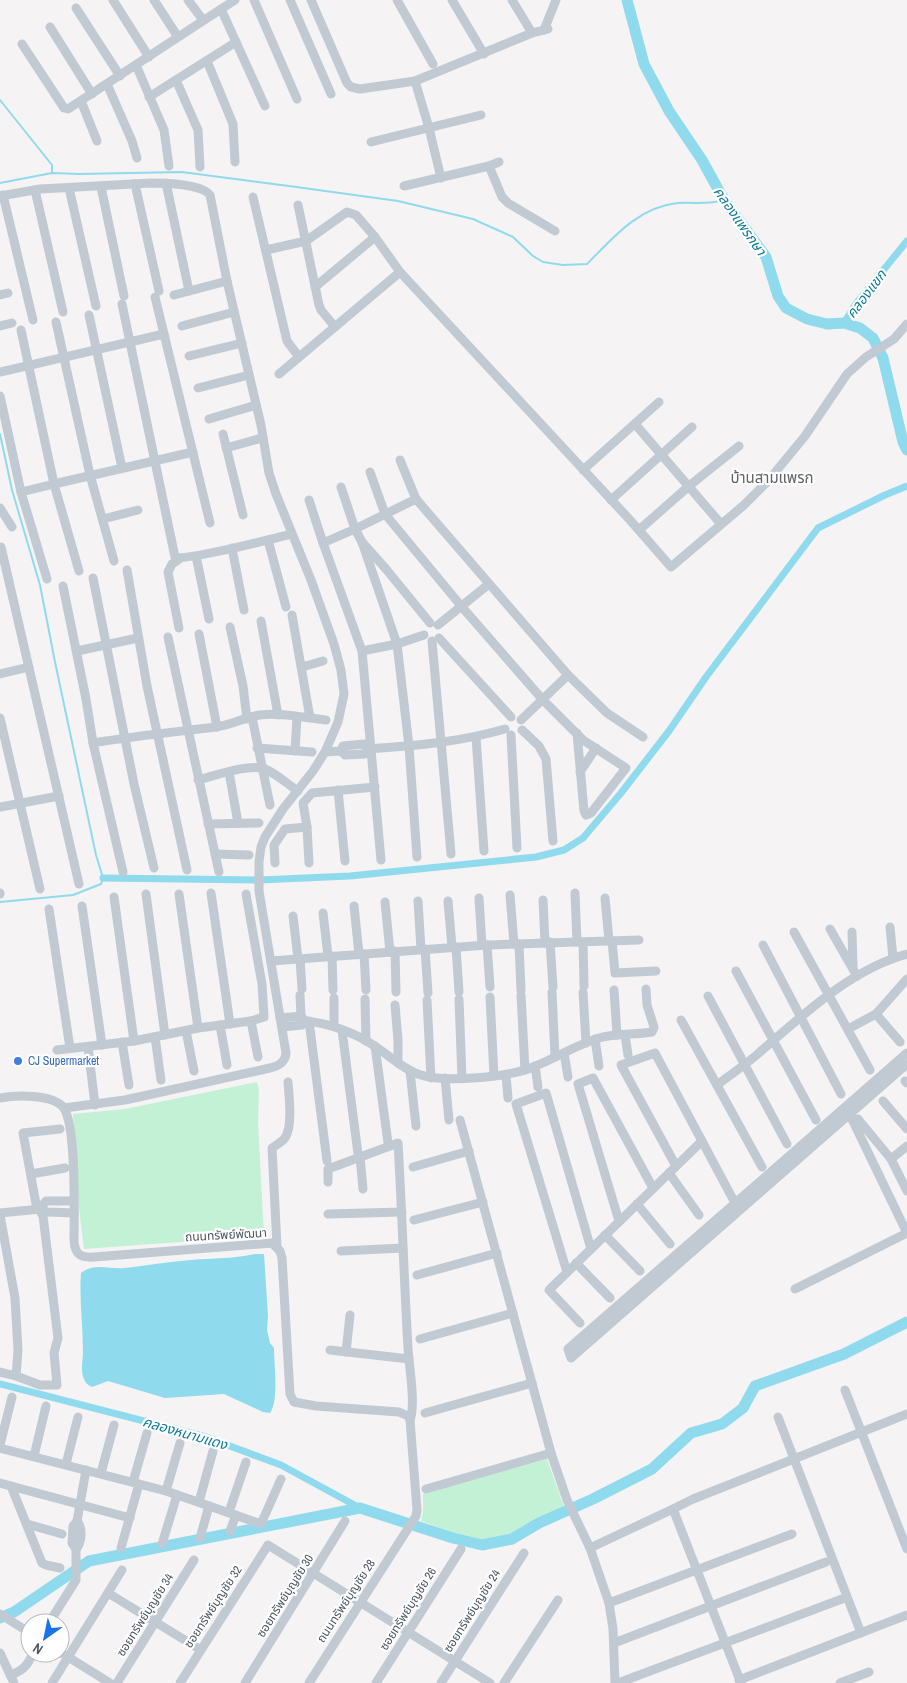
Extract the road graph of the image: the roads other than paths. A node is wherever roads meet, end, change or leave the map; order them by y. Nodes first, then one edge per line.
1 (113, 0) edge
2 (154, 0) edge
3 (188, 0) edge
4 (235, 0) edge
5 (254, 0) edge
6 (290, 0) edge
7 (311, 0) edge
8 (397, 0) edge
9 (452, 0) edge
10 (512, 0) edge
11 (556, 0) edge
12 (76, 8) dead end
13 (221, 10) junction
14 (203, 20) junction
15 (50, 27) dead end
16 (532, 33) junction
17 (178, 37) junction
18 (236, 42) junction
19 (22, 44) dead end
20 (484, 54) junction
21 (149, 57) junction
22 (207, 61) junction
23 (433, 64) dead end
24 (136, 65) junction
25 (120, 76) junction
26 (176, 80) junction
27 (415, 81) junction
28 (107, 84) junction
29 (92, 94) junction
30 (331, 94) dead end
31 (150, 97) junction
32 (297, 99) dead end
33 (81, 101) junction
34 (265, 106) dead end
35 (481, 114) dead end
36 (429, 128) junction
37 (97, 141) dead end
38 (372, 142) dead end
39 (136, 158) dead end
40 (236, 162) dead end
41 (499, 162) dead end
42 (169, 166) dead end
43 (489, 166) junction
44 (200, 167) dead end
45 (441, 178) junction
46 (166, 183) junction
47 (135, 184) junction
48 (101, 186) junction
49 (404, 186) dead end
50 (69, 188) junction
51 (36, 190) junction
52 (1, 196) edge
53 (253, 197) dead end
54 (298, 205) dead end
55 (555, 231) dead end
56 (375, 237) junction
57 (306, 241) junction
58 (266, 250) junction
59 (400, 272) junction
60 (227, 281) junction
61 (315, 287) junction
62 (189, 291) junction
63 (174, 295) dead end
64 (96, 306) dead end
65 (63, 312) dead end
66 (234, 312) junction
67 (89, 315) dead end
68 (33, 320) dead end
69 (56, 322) dead end
70 (12, 323) dead end
71 (907, 324) edge
72 (0, 326) edge
73 (182, 326) dead end
74 (335, 327) junction
75 (21, 330) dead end
76 (164, 334) junction
77 (130, 342) junction
78 (242, 344) junction
79 (96, 350) junction
80 (189, 356) dead end
81 (299, 357) junction
82 (63, 358) junction
83 (28, 366) junction
84 (0, 372) edge
85 (278, 374) dead end
86 (249, 375) junction
87 (198, 388) dead end
88 (0, 396) edge
89 (659, 402) dead end
90 (256, 405) junction
91 (209, 419) dead end
92 (635, 424) junction
93 (692, 427) dead end
94 (223, 434) dead end
95 (262, 438) junction
96 (739, 446) dead end
97 (226, 448) junction
98 (193, 452) junction
99 (661, 454) junction
100 (400, 460) dead end
101 (155, 461) junction
102 (122, 468) junction
103 (584, 470) junction
104 (370, 472) dead end
105 (90, 475) junction
106 (54, 484) junction
107 (689, 486) junction
108 (341, 487) dead end
109 (21, 492) junction
110 (416, 499) junction
111 (309, 500) dead end
112 (611, 500) junction
113 (0, 508) edge
114 (138, 510) dead end
115 (385, 514) junction
116 (243, 515) dead end
117 (103, 519) junction
118 (210, 523) dead end
119 (722, 524) junction
120 (12, 527) dead end
121 (355, 529) junction
122 (639, 530) junction
123 (292, 534) junction
124 (268, 540) junction
125 (362, 542) junction
126 (324, 543) junction
127 (1, 547) edge
128 (232, 548) junction
129 (196, 556) junction
130 (179, 559) junction
131 (114, 561) dead end
132 (386, 568) junction
133 (127, 570) dead end
134 (80, 571) dead end
135 (372, 574) junction
136 (93, 578) dead end
137 (47, 579) dead end
138 (489, 584) junction
139 (63, 586) dead end
140 (462, 607) junction
141 (244, 610) dead end
142 (209, 619) dead end
143 (261, 620) dead end
144 (434, 624) junction
145 (230, 627) dead end
146 (179, 628) dead end
147 (200, 634) dead end
148 (424, 634) junction
149 (168, 637) dead end
150 (138, 638) junction
151 (436, 639) junction
152 (397, 644) junction
153 (106, 645) junction
154 (76, 651) junction
155 (362, 652) junction
156 (323, 661) dead end
157 (29, 667) junction
158 (302, 667) junction
159 (0, 674) edge
160 (568, 675) junction
161 (543, 700) junction
162 (278, 715) junction
163 (297, 717) junction
164 (0, 718) edge
165 (249, 718) junction
166 (310, 718) junction
167 (511, 718) junction
168 (326, 720) dead end
169 (522, 725) junction
170 (217, 727) junction
171 (187, 730) junction
172 (508, 732) junction
173 (156, 733) junction
174 (577, 733) junction
175 (476, 737) junction
176 (643, 737) dead end
177 (126, 738) junction
178 (94, 743) junction
179 (440, 743) junction
180 (409, 746) junction
181 (257, 748) junction
182 (596, 748) junction
183 (369, 749) junction
184 (295, 751) junction
185 (312, 752) dead end
186 (325, 752) junction
187 (262, 768) junction
188 (230, 772) junction
189 (580, 772) junction
190 (198, 780) junction
191 (375, 788) junction
192 (338, 790) junction
193 (298, 791) junction
194 (58, 796) junction
195 (20, 803) junction
196 (270, 805) dead end
197 (0, 807) edge
198 (238, 823) junction
199 (259, 823) dead end
200 (208, 824) junction
201 (307, 827) junction
202 (553, 841) dead end
203 (517, 848) dead end
204 (484, 851) dead end
205 (215, 854) junction
206 (451, 854) dead end
207 (249, 855) dead end
208 (416, 857) dead end
209 (382, 860) dead end
210 (345, 861) dead end
211 (275, 863) dead end
212 (309, 863) dead end
213 (154, 868) dead end
214 (187, 870) dead end
215 (122, 872) dead end
216 (219, 872) dead end
217 (79, 884) dead end
218 (40, 889) dead end
219 (212, 893) dead end
220 (575, 893) dead end
221 (146, 894) dead end
222 (179, 894) dead end
223 (246, 894) dead end
224 (510, 895) dead end
225 (114, 897) dead end
226 (479, 898) dead end
227 (605, 898) dead end
228 (544, 900) dead end
229 (418, 901) dead end
230 (448, 901) dead end
231 (385, 902) dead end
232 (82, 906) dead end
233 (354, 906) dead end
234 (49, 909) dead end
235 (323, 913) dead end
236 (293, 916) dead end
237 (890, 927) dead end
238 (830, 929) dead end
239 (794, 932) dead end
240 (852, 932) dead end
241 (639, 940) dead end
242 (611, 941) junction
243 (580, 942) junction
244 (548, 943) junction
245 (516, 944) junction
246 (484, 945) junction
247 (763, 945) dead end
248 (454, 947) junction
249 (423, 949) junction
250 (392, 951) junction
251 (362, 954) junction
252 (907, 954) edge
253 (330, 956) junction
254 (893, 958) junction
255 (299, 959) junction
256 (271, 961) junction
257 (656, 971) dead end
258 (736, 971) dead end
259 (615, 973) junction
260 (855, 973) junction
261 (905, 986) edge
262 (490, 987) dead end
263 (646, 989) dead end
264 (396, 992) dead end
265 (708, 996) dead end
266 (829, 996) junction
267 (490, 997) dead end
268 (395, 1005) dead end
269 (876, 1014) junction
270 (800, 1016) junction
271 (305, 1019) junction
272 (681, 1020) dead end
273 (251, 1021) junction
274 (281, 1022) junction
275 (230, 1024) junction
276 (220, 1025) junction
277 (198, 1028) junction
278 (338, 1028) junction
279 (848, 1029) junction
280 (186, 1031) junction
281 (165, 1034) junction
282 (621, 1035) junction
283 (155, 1037) junction
284 (134, 1041) junction
285 (366, 1041) junction
286 (591, 1041) junction
287 (773, 1041) junction
288 (122, 1042) junction
289 (900, 1042) dead end
290 (102, 1045) junction
291 (375, 1046) junction
292 (88, 1047) junction
293 (70, 1048) junction
294 (57, 1050) dead end
295 (907, 1053) edge
296 (559, 1055) junction
297 (628, 1055) dead end
298 (258, 1057) dead end
299 (398, 1063) junction
300 (744, 1064) junction
301 (902, 1064) edge
302 (227, 1065) dead end
303 (535, 1066) junction
304 (599, 1066) dead end
305 (525, 1070) junction
306 (870, 1070) dead end
307 (194, 1071) dead end
308 (410, 1071) junction
309 (506, 1075) junction
310 (494, 1076) junction
311 (568, 1077) dead end
312 (431, 1078) junction
313 (445, 1078) junction
314 (462, 1078) junction
315 (161, 1080) dead end
316 (288, 1082) dead end
317 (129, 1085) dead end
318 (717, 1085) junction
319 (538, 1087) dead end
320 (842, 1094) dead end
321 (0, 1098) edge
322 (508, 1098) dead end
323 (883, 1101) dead end
324 (95, 1105) junction
325 (64, 1108) junction
326 (854, 1117) junction
327 (449, 1120) dead end
328 (460, 1120) dead end
329 (816, 1120) dead end
330 (416, 1126) dead end
331 (60, 1129) dead end
332 (907, 1129) edge
333 (702, 1141) junction
334 (388, 1143) dead end
335 (787, 1144) dead end
336 (907, 1146) edge
337 (469, 1151) junction
338 (359, 1155) junction
339 (891, 1159) junction
340 (327, 1161) dead end
341 (413, 1167) dead end
342 (762, 1167) dead end
343 (65, 1168) dead end
344 (673, 1169) junction
345 (31, 1174) junction
346 (328, 1182) dead end
347 (363, 1188) dead end
348 (654, 1188) junction
349 (907, 1191) edge
350 (74, 1201) junction
351 (483, 1202) junction
352 (735, 1203) junction
353 (637, 1204) junction
354 (40, 1209) junction
355 (402, 1212) junction
356 (74, 1213) junction
357 (0, 1214) edge
358 (328, 1214) dead end
359 (699, 1216) dead end
360 (414, 1220) dead end
361 (619, 1222) junction
362 (605, 1235) junction
363 (670, 1244) dead end
364 (276, 1246) junction
365 (403, 1248) junction
366 (591, 1249) junction
367 (341, 1251) dead end
368 (497, 1253) junction
369 (576, 1263) junction
370 (640, 1271) dead end
371 (567, 1272) junction
372 (417, 1275) dead end
373 (795, 1289) dead end
374 (610, 1298) dead end
375 (513, 1313) junction
376 (350, 1315) dead end
377 (580, 1323) dead end
378 (420, 1339) dead end
379 (330, 1350) dead end
380 (346, 1352) junction
381 (409, 1359) junction
382 (0, 1372) edge
383 (16, 1376) junction
384 (532, 1383) junction
385 (846, 1390) dead end
386 (12, 1397) dead end
387 (46, 1406) dead end
388 (4, 1414) edge
389 (425, 1414) dead end
390 (907, 1414) edge
391 (78, 1417) dead end
392 (778, 1417) dead end
393 (410, 1420) junction
394 (114, 1425) dead end
395 (862, 1431) junction
396 (147, 1433) dead end
397 (180, 1443) dead end
398 (0, 1447) edge
399 (213, 1451) dead end
400 (552, 1453) junction
401 (34, 1456) junction
402 (794, 1458) junction
403 (246, 1462) dead end
404 (66, 1464) junction
405 (86, 1470) junction
406 (101, 1473) junction
407 (280, 1479) dead end
408 (0, 1483) edge
409 (136, 1483) junction
410 (11, 1486) junction
411 (426, 1489) dead end
412 (166, 1491) junction
413 (177, 1495) junction
414 (198, 1502) junction
415 (80, 1504) junction
416 (209, 1506) junction
417 (673, 1510) junction
418 (233, 1514) junction
419 (130, 1518) junction
420 (345, 1522) dead end
421 (27, 1524) junction
422 (230, 1531) dead end
423 (62, 1534) dead end
424 (792, 1534) dead end
425 (200, 1538) dead end
426 (162, 1544) dead end
427 (121, 1548) dead end
428 (590, 1548) junction
429 (461, 1549) dead end
430 (907, 1549) edge
431 (524, 1553) dead end
432 (194, 1560) dead end
433 (826, 1562) dead end
434 (60, 1568) dead end
435 (122, 1570) dead end
436 (697, 1570) junction
437 (314, 1573) junction
438 (108, 1593) junction
439 (842, 1599) dead end
440 (558, 1600) dead end
441 (361, 1602) junction
442 (609, 1603) junction
443 (712, 1607) junction
444 (55, 1613) edge
445 (0, 1614) edge
446 (907, 1615) edge
447 (156, 1621) junction
448 (20, 1627) edge
449 (409, 1632) junction
450 (861, 1633) junction
451 (614, 1643) junction
452 (725, 1643) junction
453 (70, 1646) edge
454 (200, 1650) junction
455 (0, 1653) edge
456 (70, 1658) edge
457 (455, 1662) junction
458 (28, 1663) edge
459 (60, 1663) edge
460 (869, 1672) dead end
461 (12, 1679) edge
462 (740, 1682) edge
463 (52, 1683) edge
464 (110, 1683) edge
465 (117, 1683) edge
466 (180, 1683) edge
467 (245, 1683) edge
468 (309, 1683) edge
469 (376, 1683) edge
470 (441, 1683) edge
471 (490, 1683) edge
472 (504, 1683) edge
473 (617, 1683) edge
474 (840, 1683) edge

1 - 21 street
2 - 17 street
3 - 14 street
4 - 13 street
5 - 32 street
6 - 30 street
7 - 27 street
8 - 23 street
9 - 20 street
10 - 16 street
11 - 16 street
12 - 25 street
13 - 14 street
13 - 18 street
14 - 17 street
15 - 29 street
16 - 20 street
17 - 21 street
18 - 22 street
18 - 34 street
19 - 33 street
20 - 27 street
21 - 24 street
22 - 26 street
22 - 40 street
24 - 25 street
24 - 31 street
25 - 28 street
26 - 31 street
26 - 44 street
27 - 36 street
28 - 29 street
28 - 39 street
29 - 33 street
31 - 42 street
33 - 37 street
35 - 36 street
36 - 38 street
36 - 45 street
41 - 43 street
43 - 45 street
43 - 55 street
45 - 49 street
46 - 47 street
46 - 60 street
46 - 62 street
47 - 48 street
47 - 76 street
48 - 50 street
48 - 77 street
50 - 51 street
50 - 64 street
51 - 52 street
51 - 65 street
52 - 68 street
53 - 58 street
54 - 57 street
56 - 57 street
56 - 59 street
56 - 61 street
57 - 58 street
57 - 61 street
58 - 81 street
59 - 74 street
59 - 103 street
60 - 62 street
60 - 66 street
61 - 74 street
62 - 63 street
66 - 73 street
66 - 78 street
67 - 79 street
69 - 82 street
70 - 72 street
71 - 119 street
74 - 81 street
75 - 83 street
76 - 77 street
76 - 98 street
77 - 79 street
77 - 101 street
78 - 80 street
78 - 86 street
79 - 82 street
79 - 102 street
81 - 85 street
82 - 83 street
82 - 105 street
83 - 84 street
83 - 106 street
86 - 87 street
86 - 90 street
88 - 109 street
89 - 92 street
90 - 91 street
90 - 95 street
92 - 99 street
92 - 103 street
93 - 99 street
94 - 97 street
95 - 97 street
95 - 123 street
96 - 107 street
97 - 116 street
98 - 101 street
98 - 118 street
99 - 107 street
99 - 112 street
100 - 110 street
101 - 102 street
101 - 130 street
102 - 105 street
103 - 112 street
104 - 115 street
105 - 106 street
105 - 117 street
106 - 109 street
106 - 134 street
107 - 119 street
107 - 122 street
108 - 121 street
109 - 137 street
110 - 115 street
110 - 138 street
111 - 126 street
112 - 122 street
113 - 120 street
114 - 117 street
115 - 121 street
115 - 140 street
117 - 131 street
119 - 122 street
121 - 125 street
121 - 126 street
123 - 124 street
123 - 186 street
124 - 128 street
124 - 158 street
125 - 132 street
125 - 135 street
126 - 155 street
127 - 157 street
128 - 129 street
128 - 141 street
129 - 130 street
129 - 142 street
130 - 146 street
132 - 135 street
132 - 144 street
133 - 150 street
135 - 152 street
136 - 153 street
138 - 140 street
138 - 160 street
139 - 154 street
140 - 144 street
140 - 161 street
143 - 162 street
144 - 148 street
144 - 151 street
145 - 165 street
147 - 170 street
148 - 151 street
148 - 152 street
149 - 171 street
150 - 153 street
150 - 173 street
151 - 167 street
151 - 179 street
152 - 155 street
152 - 180 street
153 - 154 street
153 - 177 street
154 - 178 street
155 - 183 street
156 - 158 street
157 - 159 street
157 - 194 street
158 - 166 street
160 - 161 street
160 - 176 street
161 - 169 street
161 - 174 street
162 - 163 street
162 - 165 street
163 - 166 street
163 - 184 street
164 - 195 street
165 - 170 street
165 - 181 street
166 - 168 street
167 - 169 street
167 - 172 street
169 - 172 street
169 - 202 street
170 - 171 street
171 - 173 street
171 - 190 street
172 - 175 street
172 - 203 street
173 - 177 street
173 - 214 street
174 - 182 street
174 - 189 street
175 - 179 street
175 - 204 street
177 - 178 street
177 - 213 street
178 - 215 street
179 - 180 street
179 - 206 street
180 - 183 street
180 - 208 street
181 - 184 street
181 - 187 street
182 - 189 street
182 - 189 street
183 - 186 street
183 - 191 street
184 - 185 street
186 - 193 street
187 - 188 street
187 - 193 street
187 - 196 street
188 - 190 street
188 - 198 street
190 - 200 street
191 - 192 street
191 - 209 street
192 - 201 street
192 - 210 street
193 - 256 street
194 - 195 street
194 - 217 street
195 - 197 street
195 - 218 street
198 - 199 street
198 - 200 street
200 - 205 street
201 - 211 street
201 - 212 street
205 - 207 street
205 - 216 street
219 - 275 street
220 - 243 street
221 - 281 street
222 - 277 street
223 - 273 street
224 - 245 street
225 - 284 street
226 - 246 street
227 - 242 street
228 - 244 street
229 - 249 street
230 - 248 street
231 - 250 street
232 - 290 street
233 - 251 street
234 - 293 street
235 - 253 street
236 - 255 street
237 - 254 street
238 - 260 street
239 - 266 street
240 - 260 street
241 - 242 street
242 - 243 street
242 - 259 street
243 - 244 street
243 - 286 street
244 - 245 street
244 - 296 street
245 - 246 street
245 - 305 street
246 - 248 street
246 - 262 street
247 - 270 street
248 - 249 street
248 - 314 street
249 - 250 street
249 - 312 street
250 - 251 street
250 - 264 street
251 - 253 street
251 - 285 street
252 - 254 street
253 - 255 street
253 - 278 street
254 - 260 street
255 - 256 street
255 - 271 street
256 - 274 street
257 - 259 street
258 - 287 street
259 - 282 street
260 - 266 street
261 - 269 street
263 - 282 street
265 - 300 street
266 - 270 street
266 - 279 street
267 - 310 street
268 - 299 street
269 - 279 street
269 - 289 street
270 - 287 street
270 - 320 street
271 - 274 street
271 - 278 street
271 - 340 street
272 - 318 street
273 - 275 street
273 - 298 street
274 - 324 street
275 - 276 street
276 - 277 street
276 - 302 street
277 - 280 street
278 - 285 street
278 - 338 street
279 - 306 street
280 - 281 street
280 - 307 street
281 - 283 street
282 - 286 street
282 - 297 street
283 - 284 street
283 - 315 street
284 - 288 street
285 - 291 street
286 - 296 street
286 - 304 street
287 - 300 street
287 - 329 street
288 - 290 street
288 - 317 street
290 - 292 street
291 - 299 street
291 - 334 street
292 - 293 street
292 - 324 street
293 - 294 street
295 - 301 street
296 - 303 street
296 - 311 street
299 - 308 street
300 - 318 street
300 - 335 street
301 - 326 street
301 - 352 street
303 - 305 street
303 - 319 street
305 - 309 street
308 - 312 street
308 - 330 street
309 - 310 street
309 - 322 street
310 - 314 street
312 - 313 street
313 - 314 street
313 - 327 street
316 - 364 street
318 - 342 street
321 - 325 street
323 - 332 street
324 - 325 street
325 - 350 street, ถนนทรัพย์พัฒนา
326 - 339 street
326 - 352 street
326 - 373 street
328 - 337 street
331 - 345 street
333 - 344 street
333 - 344 street
333 - 352 street
336 - 339 street
337 - 341 street
337 - 351 street
338 - 346 street
338 - 347 street
338 - 355 street
339 - 349 street
343 - 345 street
344 - 348 street
344 - 359 street
345 - 354 street
348 - 353 street
348 - 361 street
350 - 354 street
350 - 356 street, ถนนทรัพย์พัฒนา
351 - 360 street
351 - 368 street
353 - 361 street
353 - 363 street
354 - 356 street
354 - 357 street
354 - 383 street
355 - 358 street
355 - 365 street
356 - 364 street, ถนนทรัพย์พัฒนา
357 - 383 street
361 - 362 street
362 - 366 street
362 - 370 street
364 - 393 street, ถนนทรัพย์พัฒนา
365 - 367 street
365 - 381 street
366 - 369 street
366 - 371 street
368 - 372 street
368 - 375 street
369 - 371 street
369 - 374 street
371 - 377 street
375 - 378 street
375 - 384 street
376 - 380 street
379 - 380 street
380 - 381 street
381 - 393 street
382 - 383 street
384 - 389 street
384 - 400 street
385 - 395 street
386 - 388 street
387 - 401 street
388 - 398 street
390 - 395 street
391 - 404 street
392 - 402 street
393 - 441 street, ถนนทรัพย์บุญชัย 28
394 - 406 street
395 - 402 street
395 - 430 street
396 - 409 street
397 - 412 street
398 - 401 street
399 - 414 street
400 - 411 street
400 - 428 street
401 - 404 street
402 - 417 street
402 - 450 street
403 - 418 street
404 - 405 street
405 - 406 street
405 - 415 street
406 - 409 street
407 - 418 street
408 - 410 street
409 - 412 street
409 - 419 street
410 - 415 street
410 - 421 street
412 - 413 street
413 - 414 street
413 - 426 street
414 - 416 street
415 - 419 street
415 - 444 street
416 - 418 street
416 - 425 street
417 - 428 street
417 - 436 street
418 - 422 street
419 - 427 street
420 - 437 street, ซอยทรัพย์บุญชัย 30
421 - 423 street
421 - 434 street
424 - 436 street
428 - 442 street
429 - 449 street, ซอยทรัพย์บุญชัย 26
431 - 457 street, ซอยทรัพย์บุญชัย 24
432 - 447 street, ซอยทรัพย์บุญชัย 34
433 - 443 street
435 - 438 street
436 - 442 street
436 - 443 street
437 - 441 street
437 - 454 street, ซอยทรัพย์บุญชัย 32
437 - 467 street, ซอยทรัพย์บุญชัย 30
438 - 447 street
438 - 453 street
439 - 452 street
440 - 472 street
441 - 449 street
441 - 468 street, ถนนทรัพย์บุญชัย 28
442 - 451 street
443 - 451 street
443 - 452 street
445 - 448 street
446 - 450 street
447 - 454 street
447 - 465 street, ซอยทรัพย์บุญชัย 34
449 - 457 street
449 - 469 street, ซอยทรัพย์บุญชัย 26
450 - 462 street
451 - 473 street
452 - 462 street
452 - 473 street
454 - 466 street, ซอยทรัพย์บุญชัย 32
455 - 461 street
456 - 464 street
457 - 470 street, ซอยทรัพย์บุญชัย 24
457 - 471 street
458 - 461 street
459 - 463 street
460 - 474 street

